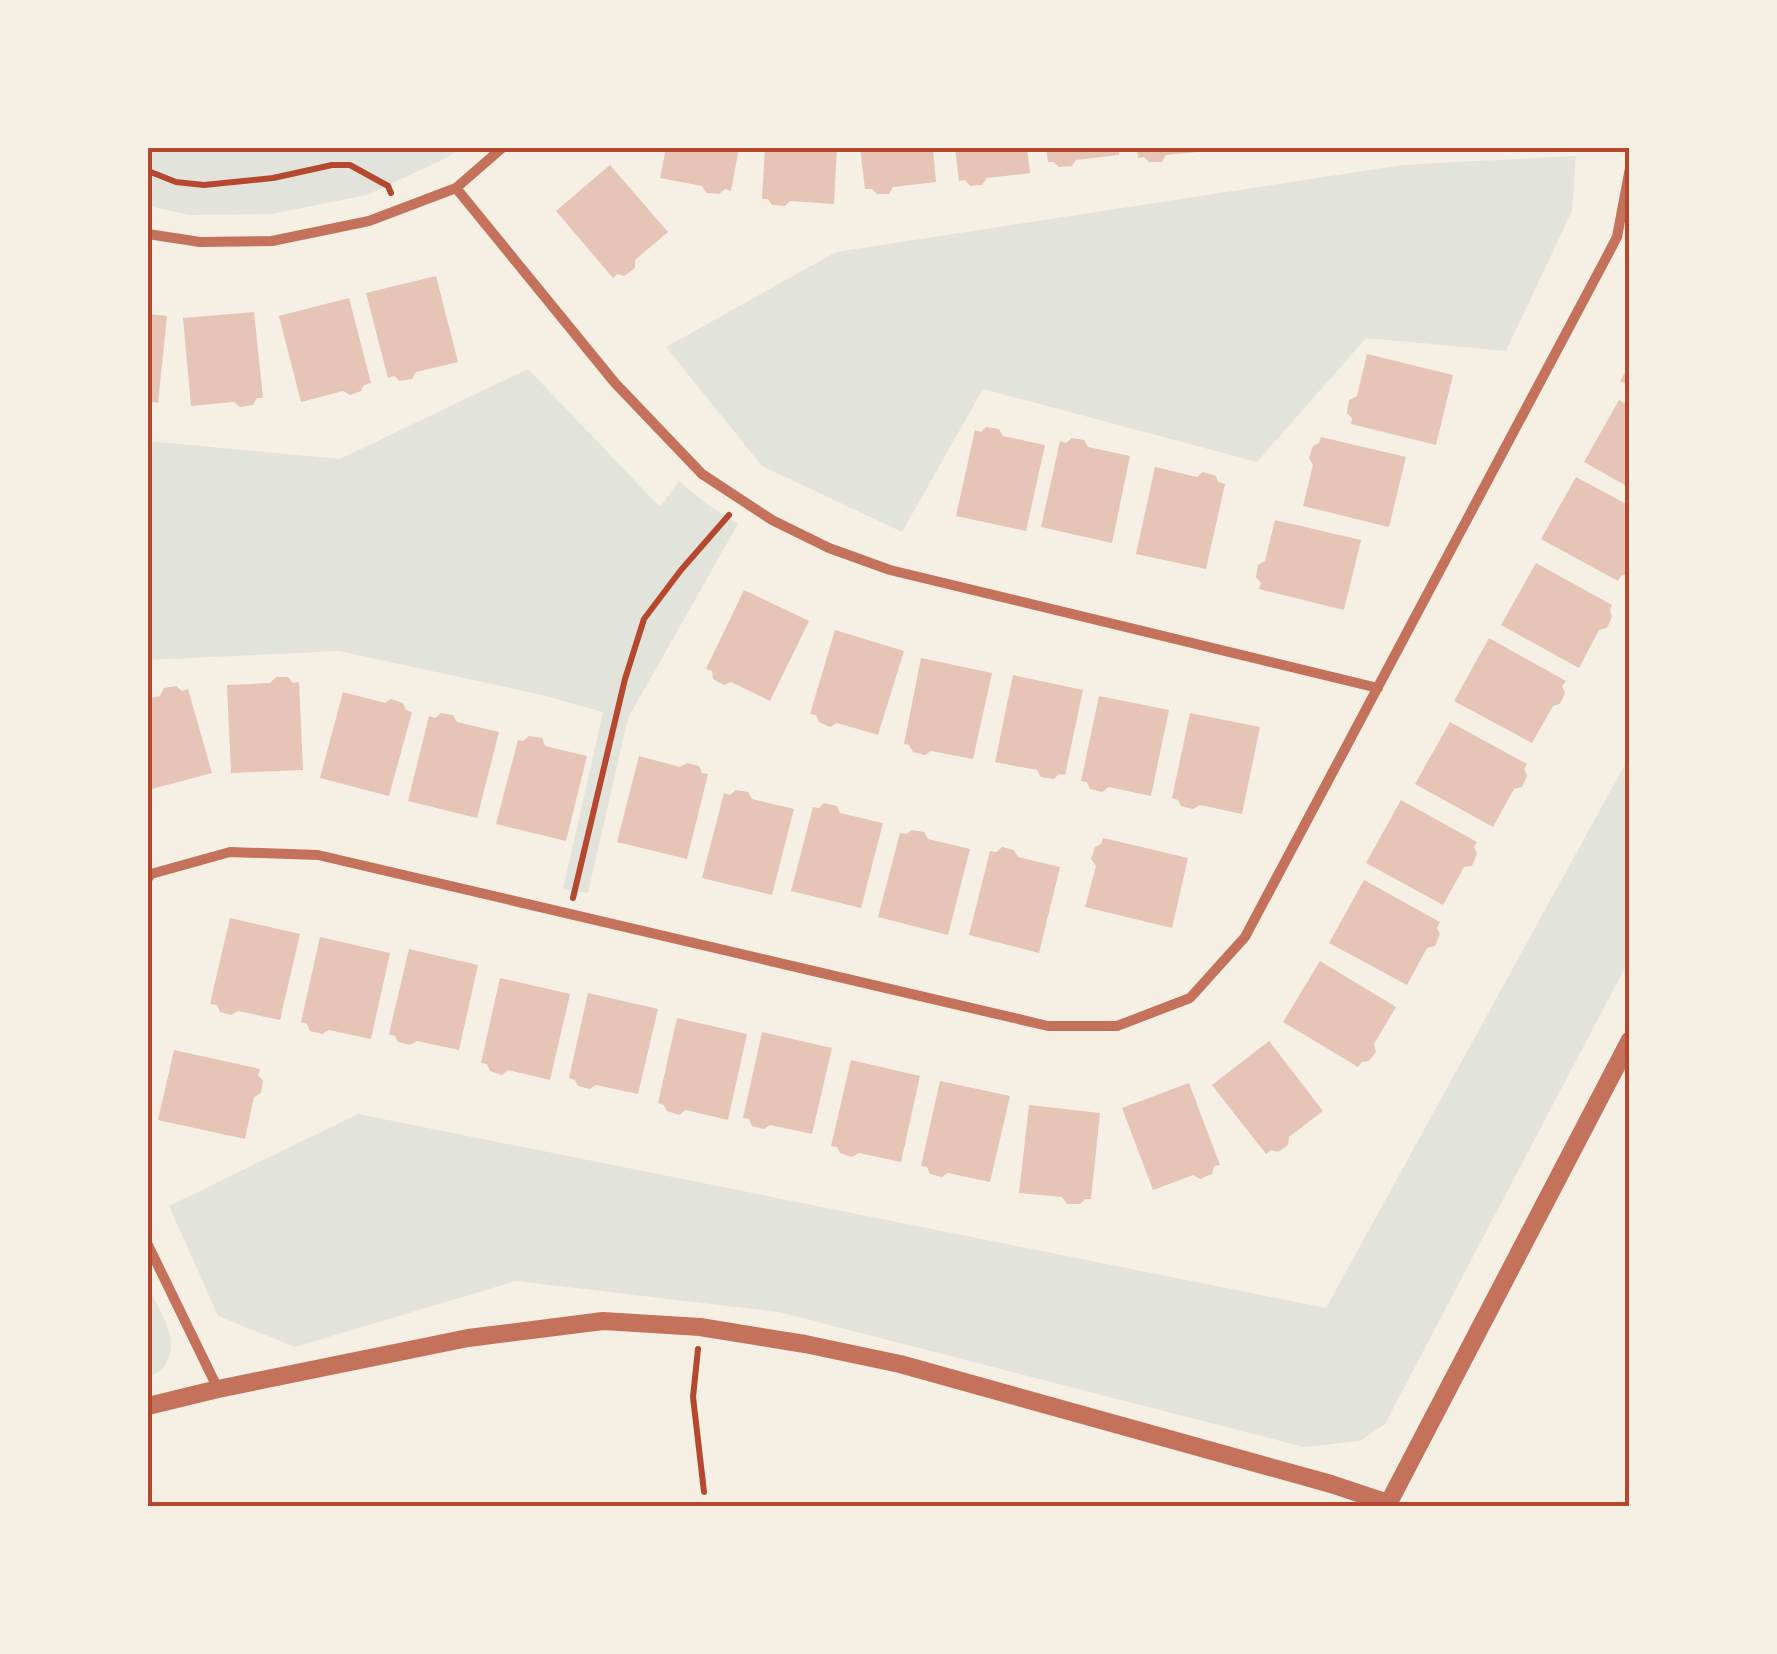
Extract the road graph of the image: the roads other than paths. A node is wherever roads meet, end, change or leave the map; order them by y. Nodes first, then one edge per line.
1 (502, 148) edge
2 (1630, 168) edge
3 (456, 188) junction
4 (148, 234) edge
5 (1378, 688) junction
6 (148, 878) edge
7 (1630, 1040) edge
8 (148, 1245) edge
9 (218, 1389) junction
10 (148, 1406) edge
11 (1387, 1504) edge

1 - 3 street
2 - 5 street
3 - 4 street
3 - 5 street
5 - 6 street
7 - 11 street
8 - 9 street
9 - 10 street
9 - 11 street

